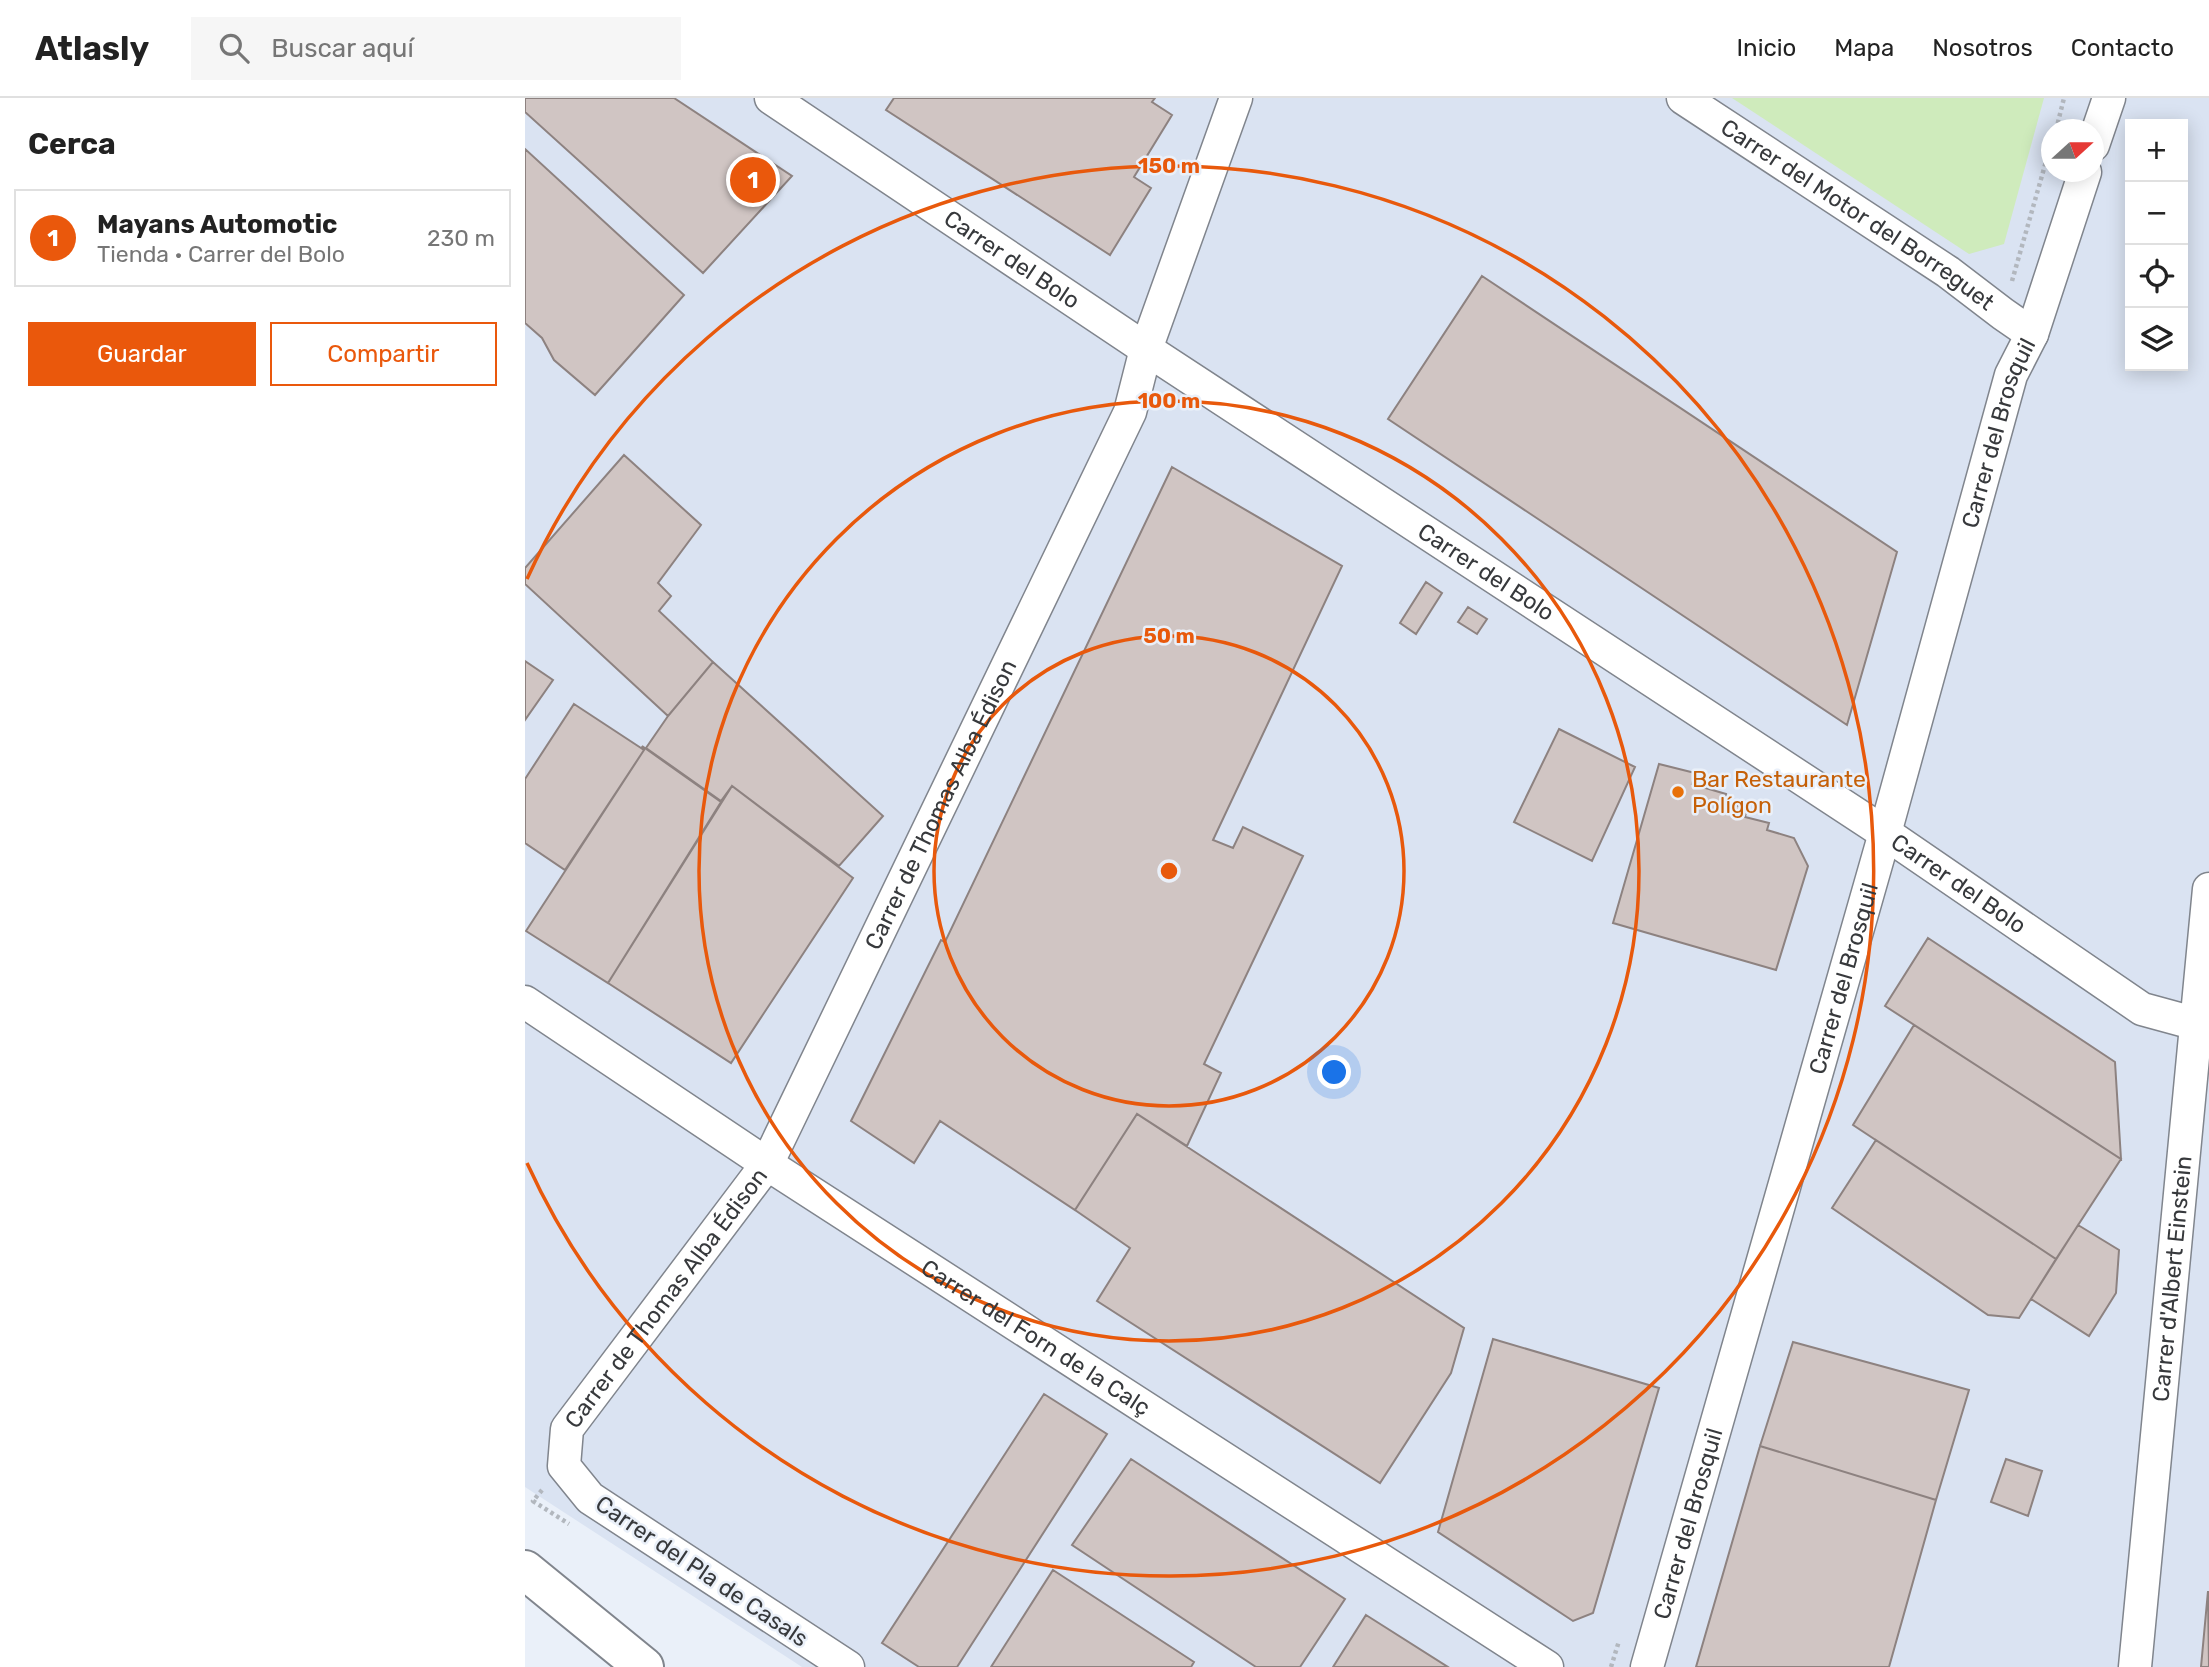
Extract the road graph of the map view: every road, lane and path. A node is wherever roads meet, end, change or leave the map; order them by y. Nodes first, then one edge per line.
1 (771, 98) edge
2 (1236, 98) edge
3 (1682, 98) edge
4 (2064, 98) edge
5 (2109, 98) edge
6 (2059, 119) edge
7 (2102, 119) edge
8 (2082, 182) edge
9 (2032, 334) junction
10 (1146, 349) junction
11 (1885, 833) junction
12 (2209, 889) edge
13 (525, 1002) edge
14 (2203, 1024) edge
15 (767, 1164) junction
16 (564, 1466) joint
17 (525, 1570) edge
18 (645, 1667) edge
19 (848, 1667) edge
20 (1547, 1667) edge
21 (1647, 1667) edge
22 (2135, 1667) edge

1 - 10 street, Carrer del Bolo
2 - 10 street, Carrer de Thomas Alba Édison
3 - 9 street, Carrer del Motor del Borreguet
4 - 6 path
5 - 7 street
8 - 9 street, Carrer del Brosquil
9 - 11 street, Carrer del Brosquil
10 - 11 street, Carrer del Bolo
10 - 15 street, Carrer de Thomas Alba Édison
11 - 14 street, Carrer del Bolo
11 - 21 street, Carrer del Brosquil
12 - 14 street, Carrer d'Albert Einstein
13 - 15 street, Carrer del Forn de la Calç
14 - 22 street, Carrer d'Albert Einstein
15 - 16 street, Carrer de Thomas Alba Édison
15 - 20 street, Carrer del Forn de la Calç
16 - 19 street, Carrer del Pla de Casals
17 - 18 main road

